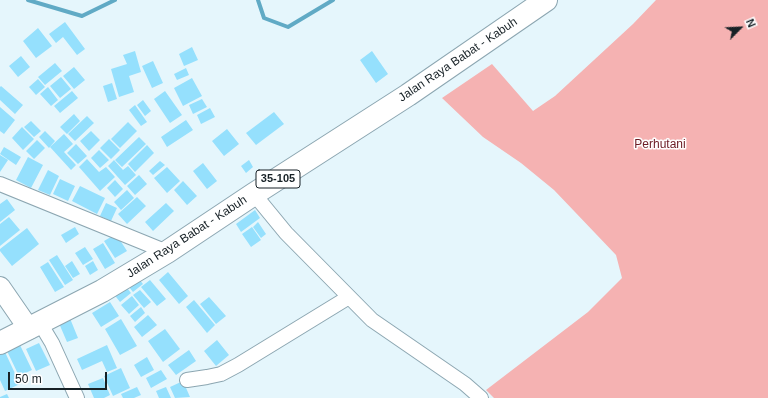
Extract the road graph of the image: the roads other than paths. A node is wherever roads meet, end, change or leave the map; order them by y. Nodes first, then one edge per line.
1 (546, 0) edge
2 (0, 184) edge
3 (254, 194) junction
4 (167, 252) junction
5 (0, 287) edge
6 (349, 297) junction
7 (35, 326) junction
8 (0, 343) edge
9 (188, 380) dead end
10 (77, 398) edge
11 (481, 398) edge

1 - 3 main road, Jalan Raya Babat - Kabuh / 35-105
2 - 4 street
3 - 4 main road, Jalan Raya Babat - Kabuh / 35-105
3 - 6 street
4 - 7 main road, Jalan Raya Babat - Kabuh / 35-105
5 - 7 street
6 - 9 street
6 - 11 street
7 - 8 main road, Jalan Raya Babat - Kabuh / 35-105
7 - 10 street

